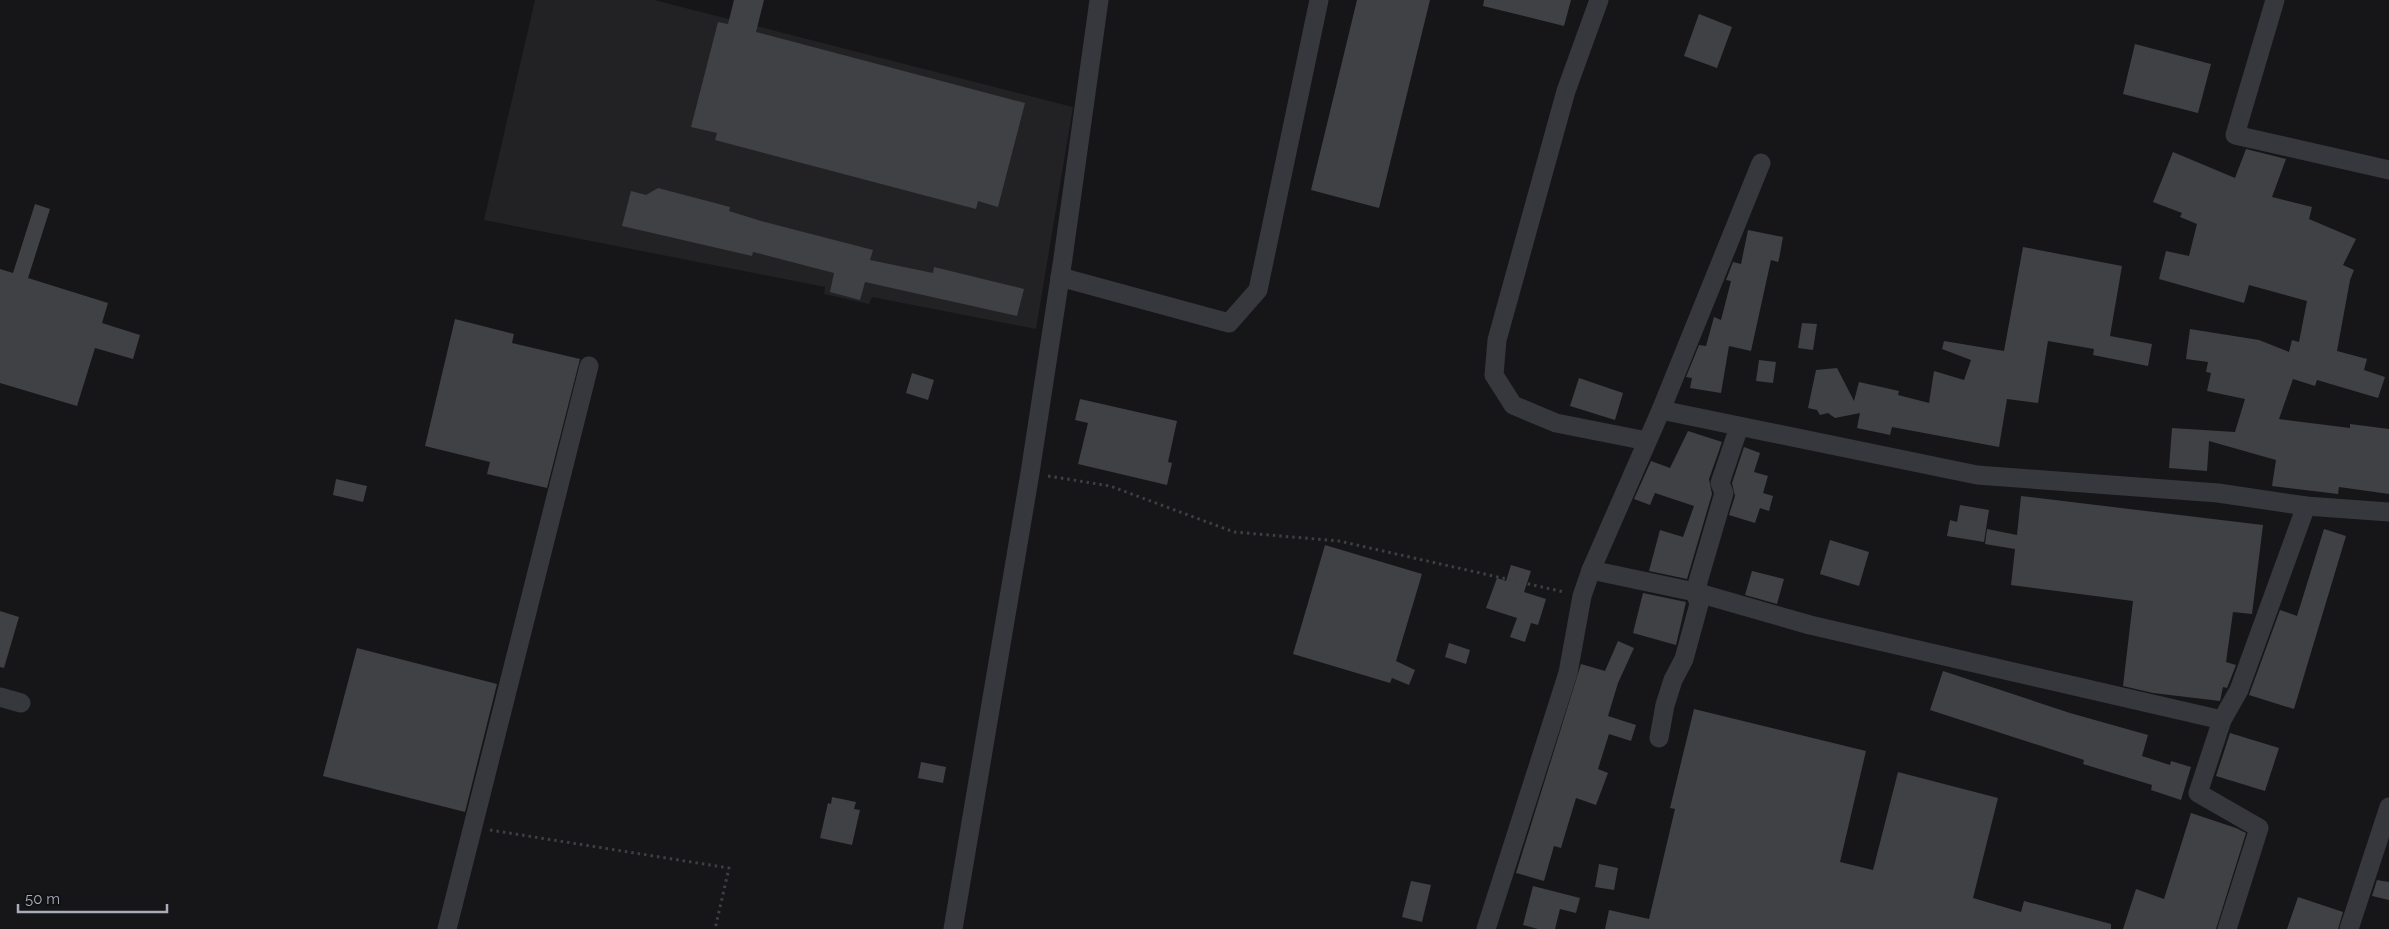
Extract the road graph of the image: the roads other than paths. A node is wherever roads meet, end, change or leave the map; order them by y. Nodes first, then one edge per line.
1 (1098, 0) edge
2 (1319, 0) edge
3 (1600, 0) edge
4 (2275, 0) edge
5 (1761, 162) dead end
6 (2389, 170) edge
7 (1060, 277) junction
8 (589, 366) dead end
9 (1660, 410) junction
10 (1738, 426) junction
11 (1647, 441) junction
12 (2306, 506) junction
13 (2389, 512) edge
14 (1591, 570) junction
15 (1695, 592) junction
16 (0, 697) edge
17 (21, 703) dead end
18 (2222, 720) junction
19 (1659, 738) dead end
20 (2389, 807) edge
21 (447, 929) edge
22 (953, 929) edge
23 (1486, 929) edge
24 (2227, 929) edge
25 (2348, 929) edge

1 - 7 street
2 - 7 street
3 - 11 street
4 - 6 street
5 - 9 street
7 - 22 street
8 - 21 street
9 - 10 street
9 - 11 street
10 - 12 street
10 - 15 street
11 - 14 street
12 - 13 street
12 - 18 street
14 - 15 street
14 - 23 street
15 - 18 street
15 - 19 street
16 - 17 street
18 - 24 street
20 - 25 street

